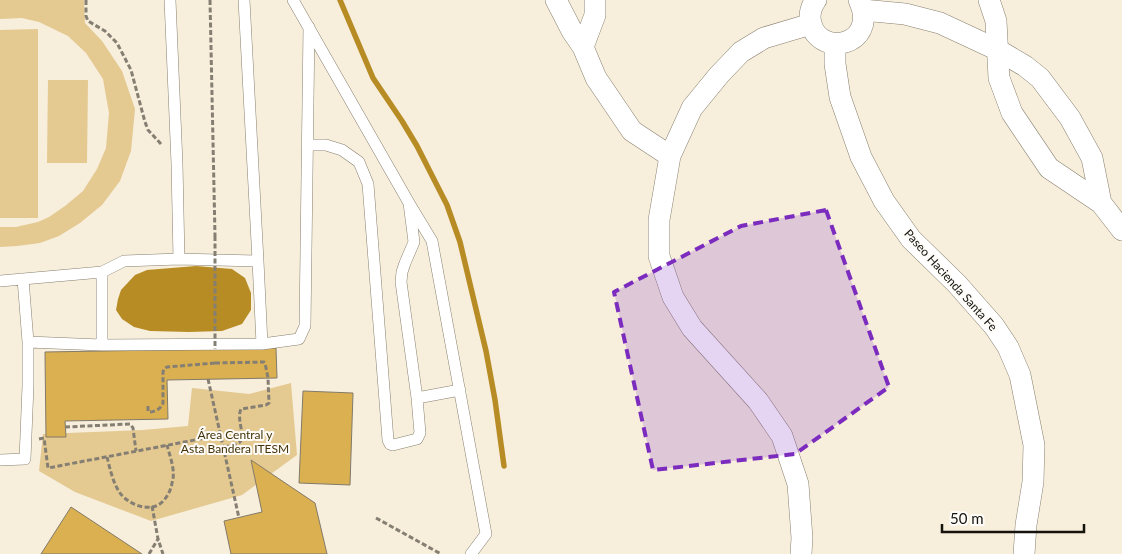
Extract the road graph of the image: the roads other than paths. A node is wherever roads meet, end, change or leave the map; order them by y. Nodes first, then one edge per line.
1 (170, 0) edge
2 (244, 0) edge
3 (293, 0) edge
4 (556, 0) edge
5 (595, 0) edge
6 (816, 0) edge
7 (989, 0) edge
8 (861, 5) edge
9 (811, 24) junction
10 (309, 26) junction
11 (835, 44) junction
12 (583, 47) junction
13 (998, 50) junction
14 (307, 145) junction
15 (670, 156) junction
16 (409, 203) junction
17 (1101, 203) junction
18 (1122, 230) edge
19 (178, 259) junction
20 (258, 260) junction
21 (102, 272) junction
22 (23, 279) junction
23 (0, 281) edge
24 (28, 342) junction
25 (262, 344) junction
26 (102, 345) junction
27 (460, 390) junction
28 (417, 398) junction
29 (0, 460) edge
30 (471, 554) edge
31 (801, 554) edge
32 (1024, 554) edge

1 - 19 lane
2 - 20 lane
3 - 10 lane
4 - 12 street
5 - 12 street
6 - 9 street
7 - 13 street
8 - 11 street
8 - 13 street
9 - 11 street
9 - 15 street
10 - 14 lane
10 - 16 lane
11 - 32 street, Paseo Hacienda Santa Fe
12 - 15 street
13 - 17 street
13 - 17 street
14 - 25 lane
14 - 28 lane
15 - 31 street
16 - 27 lane
16 - 28 lane
17 - 18 street
19 - 20 lane
19 - 21 lane
20 - 25 lane
21 - 22 lane
21 - 26 lane
22 - 23 lane
22 - 24 lane
24 - 26 lane
24 - 29 lane
25 - 26 lane
27 - 28 lane
27 - 30 lane

